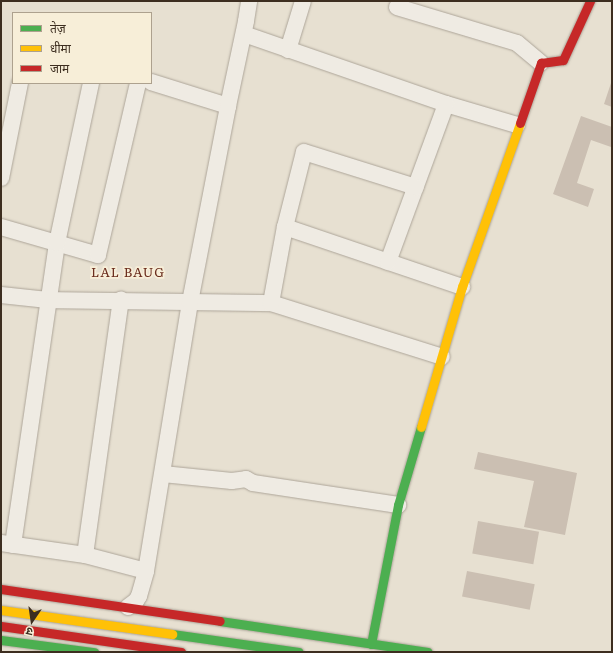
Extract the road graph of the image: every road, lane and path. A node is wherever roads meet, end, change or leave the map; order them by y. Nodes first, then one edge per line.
1 (249, 1) edge
2 (303, 1) edge
3 (590, 1) edge
4 (397, 7) dead end
5 (244, 34) junction
6 (288, 50) junction
7 (540, 63) junction
8 (152, 82) edge
9 (20, 84) edge
10 (91, 84) edge
11 (138, 84) edge
12 (446, 104) junction
13 (228, 106) junction
14 (517, 125) junction
15 (1, 178) edge
16 (416, 187) junction
17 (1, 227) edge
18 (285, 227) junction
19 (57, 243) junction
20 (388, 262) junction
21 (462, 287) junction
22 (1, 295) edge
23 (48, 300) junction
24 (121, 300) junction
25 (190, 302) junction
26 (271, 303) junction
27 (442, 357) junction
28 (163, 474) junction
29 (398, 504) junction
30 (7, 544) edge
31 (85, 555) junction
32 (146, 571) junction
33 (1, 589) edge
34 (128, 607) junction
35 (1, 610) edge
36 (160, 611) junction
37 (1, 626) edge
38 (1, 640) edge
39 (371, 644) junction
40 (94, 652) edge
41 (181, 652) edge
42 (299, 652) edge
43 (428, 652) edge

1 - 5 street
2 - 6 street
3 - 7 street
4 - 7 street
5 - 6 street
5 - 13 street
6 - 12 street
7 - 14 street
8 - 13 street
9 - 15 street
10 - 19 street
11 - 19 street
12 - 14 street
12 - 16 street
13 - 25 street
14 - 21 street
16 - 18 street
16 - 20 street
17 - 19 street
18 - 20 street
18 - 26 street
19 - 23 street
20 - 21 street
21 - 27 street
22 - 23 street
23 - 24 street
23 - 30 street
24 - 25 street
24 - 31 street
25 - 26 street
25 - 28 street
26 - 27 street
27 - 29 street
28 - 29 street
28 - 32 street
29 - 39 street
30 - 31 street
31 - 32 street
32 - 34 street
32 - 36 street
33 - 34 street
34 - 36 street
35 - 42 street
36 - 39 street
37 - 41 street
38 - 40 street
39 - 43 street

